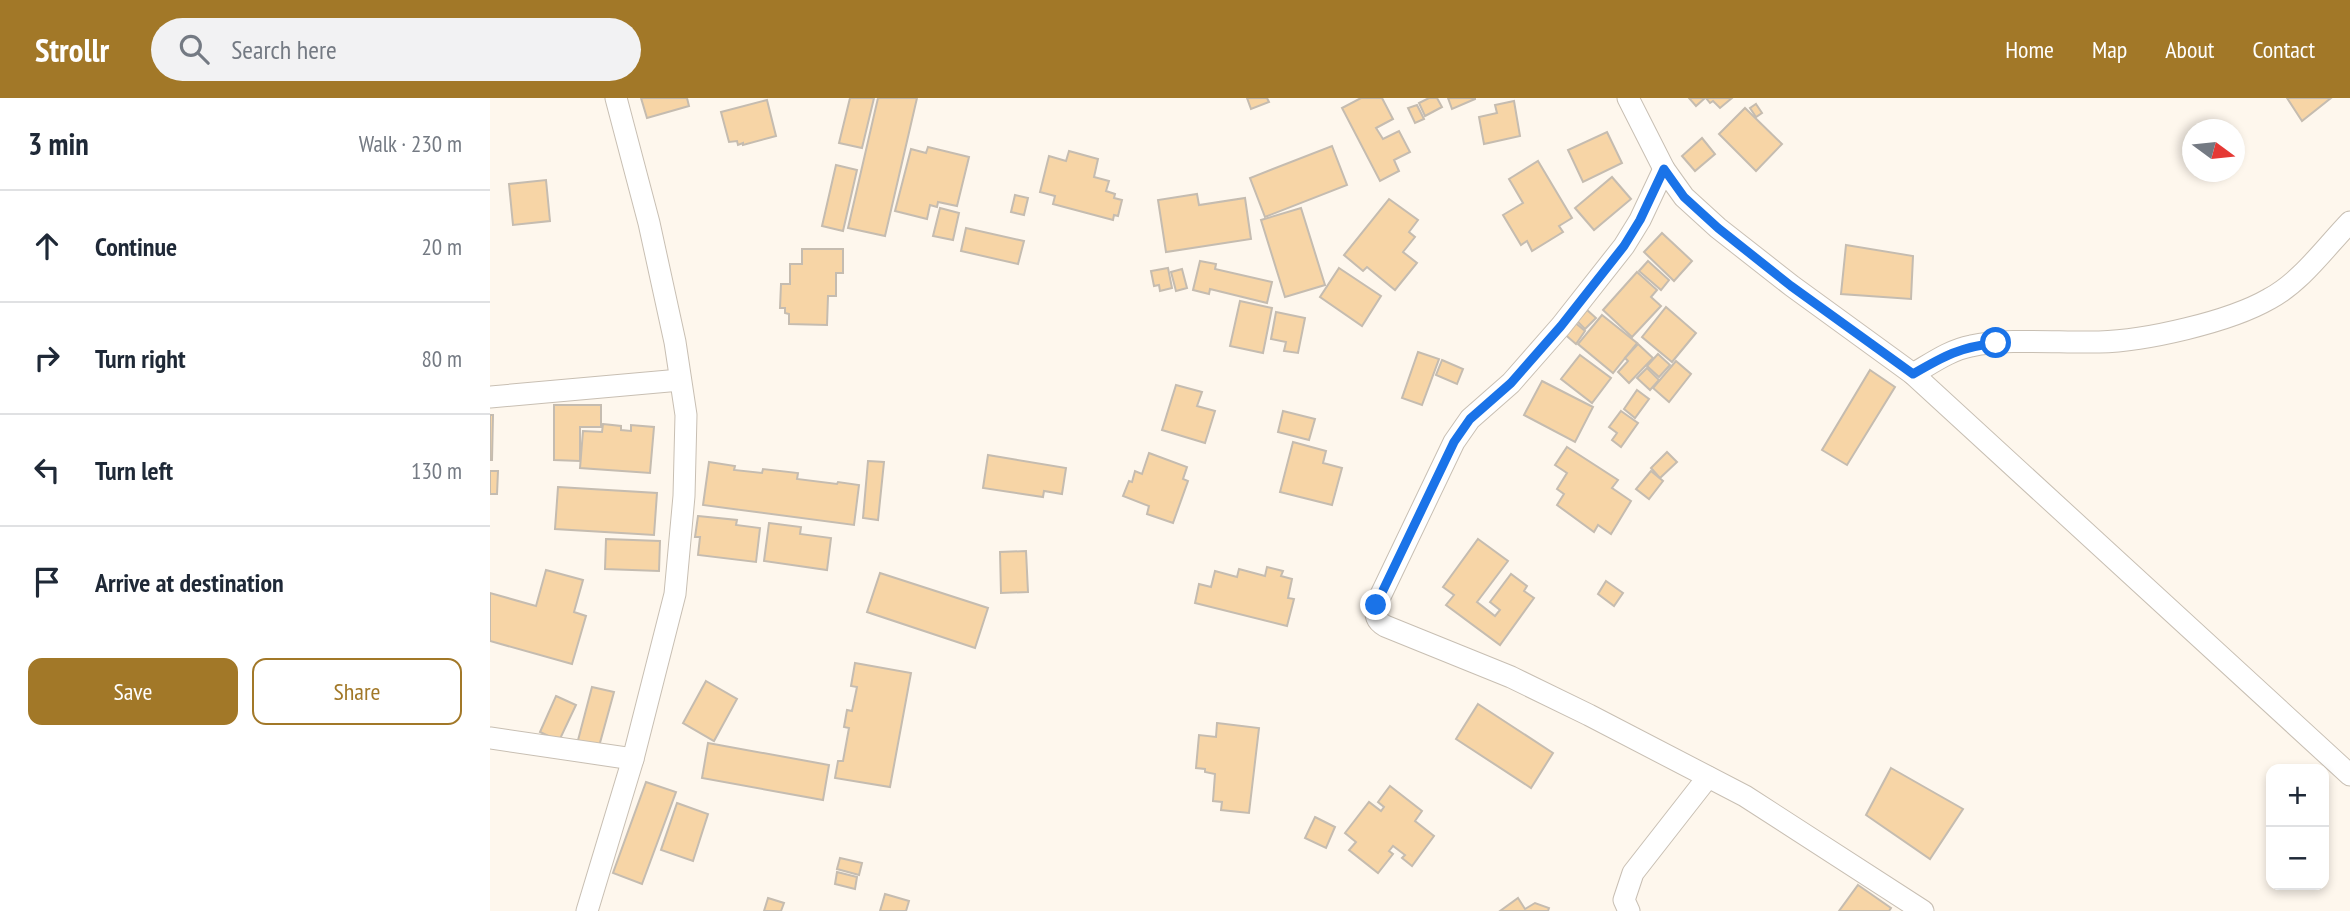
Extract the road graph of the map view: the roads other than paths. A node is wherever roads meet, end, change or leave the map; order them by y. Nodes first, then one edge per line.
1 (616, 98) edge
2 (1628, 98) edge
3 (1664, 169) junction
4 (2350, 222) edge
5 (1913, 374) junction
6 (680, 380) junction
7 (490, 397) edge
8 (490, 738) edge
9 (633, 759) junction
10 (2350, 775) edge
11 (1708, 777) junction
12 (587, 911) edge
13 (1629, 911) edge
14 (1923, 911) edge

1 - 6 street
2 - 3 street
3 - 5 street
3 - 11 street
4 - 5 street
5 - 10 street
6 - 7 street
6 - 9 street
8 - 9 street
9 - 12 street
11 - 13 street
11 - 14 street

